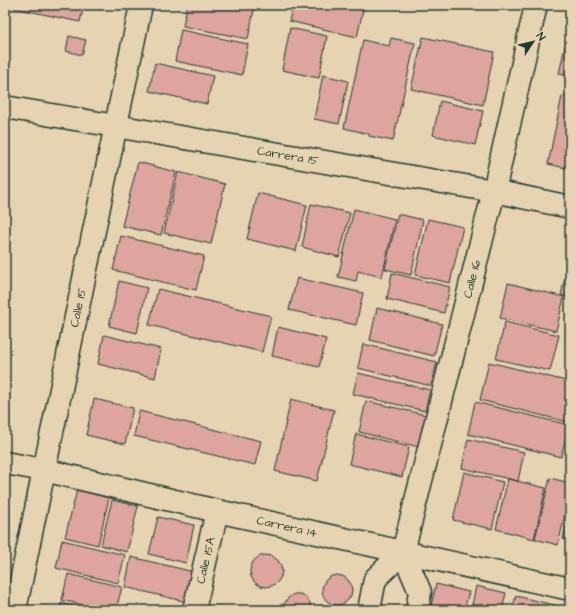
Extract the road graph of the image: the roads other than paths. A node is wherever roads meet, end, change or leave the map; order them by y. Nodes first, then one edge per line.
1 (141, 5) edge
2 (536, 5) edge
3 (5, 107) edge
4 (116, 127) junction
5 (494, 191) junction
6 (570, 208) edge
7 (5, 463) edge
8 (44, 470) junction
9 (217, 511) junction
10 (403, 552) junction
11 (570, 589) edge
12 (15, 610) edge
13 (194, 610) edge
14 (369, 610) edge
15 (417, 610) edge

1 - 4 street, Calle 15
2 - 5 street, Calle 16
3 - 4 street, Carrera 15
4 - 5 street, Carrera 15
4 - 8 street, Calle 15
5 - 6 street, Carrera 15
5 - 10 street, Calle 16
7 - 8 street, Carrera 14
8 - 9 street, Carrera 14
8 - 12 street, Calle 15
9 - 10 street, Carrera 14
9 - 13 street, Calle 15A
10 - 11 street, Carrera 14
10 - 14 street
10 - 15 street

